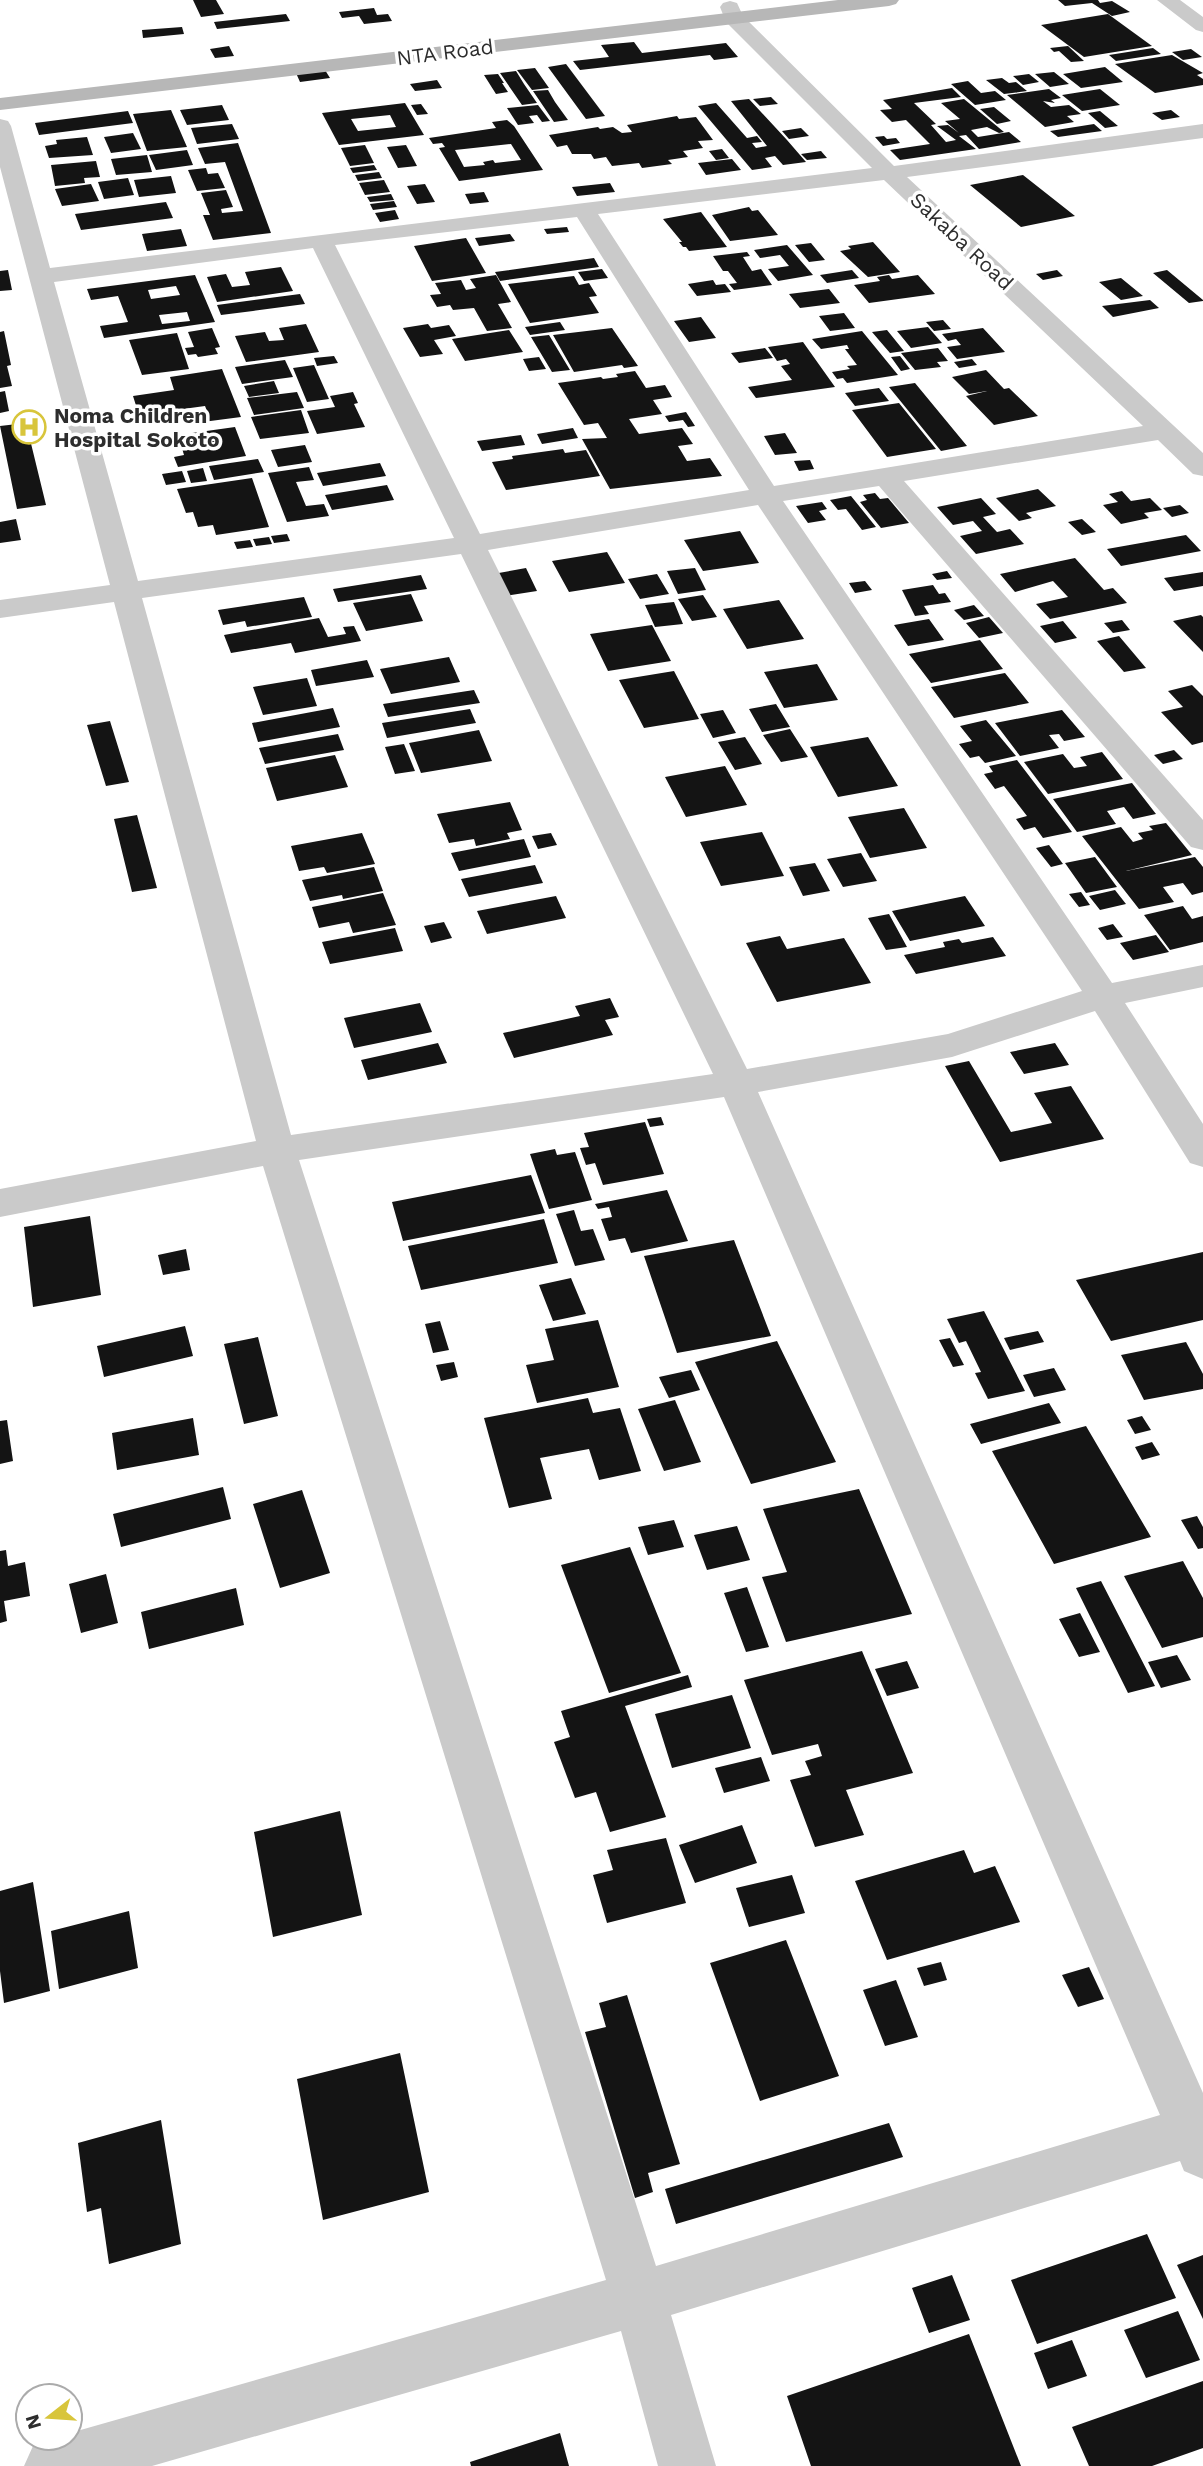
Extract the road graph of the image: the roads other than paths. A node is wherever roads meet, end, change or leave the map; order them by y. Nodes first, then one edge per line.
1 (785, 0) edge
2 (889, 0) edge
3 (1167, 0) edge
4 (732, 13) junction
5 (1203, 26) edge
6 (0, 94) edge
7 (0, 104) edge
8 (0, 126) edge
9 (1203, 131) edge
10 (889, 173) junction
11 (583, 208) junction
12 (321, 240) junction
13 (41, 276) junction
14 (1163, 431) junction
15 (1203, 468) edge
16 (886, 477) junction
17 (766, 496) junction
18 (471, 544) junction
19 (126, 589) junction
20 (0, 609) edge
21 (1203, 840) edge
22 (1203, 975) edge
23 (1102, 996) junction
24 (736, 1083) junction
25 (276, 1150) junction
26 (1203, 1154) edge
27 (0, 1203) edge
28 (1200, 2137) edge
29 (639, 2298) junction
30 (53, 2466) edge
31 (687, 2466) edge

1 - 4 main road, NTA Road
2 - 4 main road, NTA Road
3 - 5 street
4 - 6 main road, NTA Road
4 - 7 main road, NTA Road
4 - 10 street, Sakaba Road
8 - 13 street
9 - 10 street
10 - 11 street
10 - 14 street, Sakaba Road
11 - 12 street
11 - 17 street
12 - 13 street
12 - 18 street
13 - 19 street
14 - 15 street, Sakaba Road
14 - 16 street
16 - 17 street
16 - 21 street
17 - 18 street
17 - 23 street
18 - 19 street
18 - 24 street
19 - 20 street
19 - 25 street
22 - 23 street
23 - 24 street
23 - 26 street
24 - 25 street
24 - 28 street
25 - 27 street
25 - 29 street
28 - 29 street
29 - 30 street
29 - 31 street

